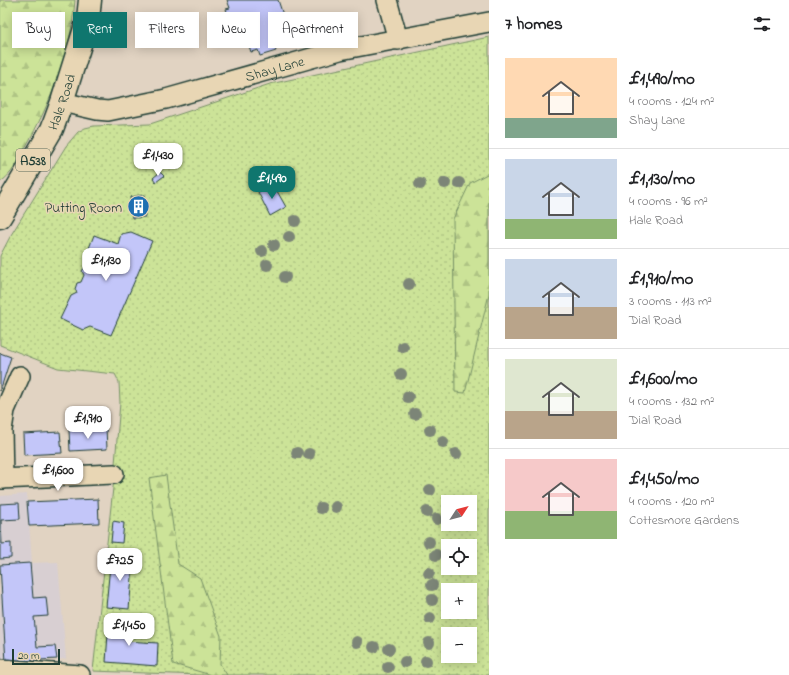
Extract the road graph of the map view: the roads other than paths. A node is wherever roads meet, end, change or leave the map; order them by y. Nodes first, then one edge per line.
1 (90, 0) edge
2 (387, 0) edge
3 (489, 22) edge
4 (398, 40) junction
5 (62, 102) junction
6 (0, 217) edge
7 (20, 376) dead end
8 (114, 474) dead end
9 (2, 479) edge
10 (0, 669) edge
11 (80, 675) edge

1 - 5 main road, Hale Road / A538
2 - 4 street
3 - 4 street, Shay Lane
4 - 5 street, Shay Lane
5 - 6 main road, Hale Road / A538
7 - 9 street
8 - 9 street
10 - 11 street

